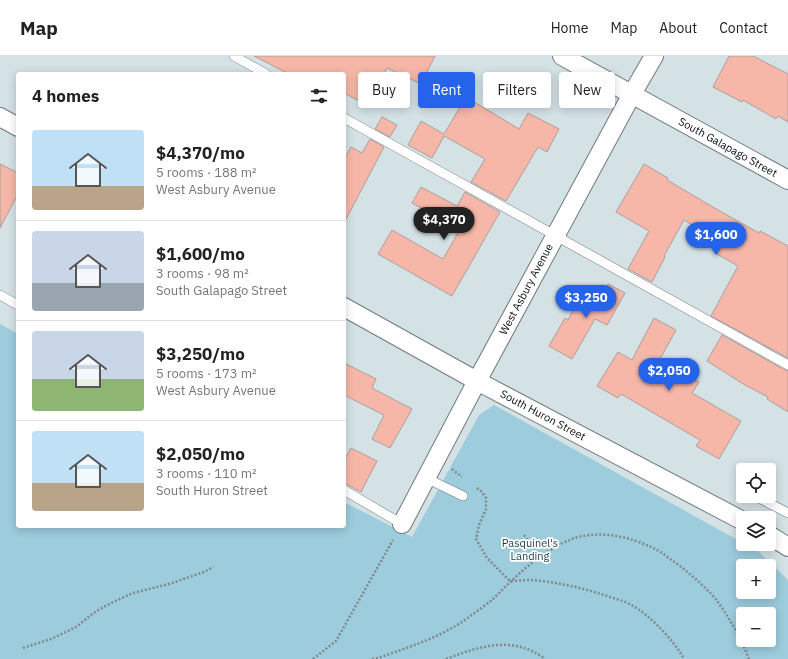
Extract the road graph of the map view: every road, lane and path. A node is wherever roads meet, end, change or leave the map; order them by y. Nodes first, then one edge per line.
1 (234, 56) edge
2 (562, 56) edge
3 (654, 56) edge
4 (262, 72) edge
5 (632, 94) junction
6 (0, 118) edge
7 (346, 119) edge
8 (16, 126) edge
9 (788, 180) edge
10 (555, 236) junction
11 (0, 295) edge
12 (16, 304) edge
13 (346, 308) edge
14 (788, 365) edge
15 (477, 381) junction
16 (437, 457) junction
17 (426, 478) junction
18 (465, 479) dead end
19 (476, 488) dead end
20 (346, 491) edge
21 (463, 496) dead end
22 (769, 503) edge
23 (788, 513) edge
24 (736, 517) edge
25 (402, 524) junction
26 (524, 535) dead end
27 (776, 539) edge
28 (788, 547) edge
29 (541, 557) junction
30 (213, 568) dead end
31 (510, 582) junction
32 (23, 648) dead end
33 (378, 658) edge
34 (313, 659) edge
35 (372, 659) edge
36 (446, 659) edge
37 (545, 659) edge
38 (684, 659) edge
39 (749, 659) edge

1 - 4 lane
2 - 5 street, South Galapago Street
3 - 5 street, West Asbury Avenue
5 - 9 street, South Galapago Street
5 - 10 street, West Asbury Avenue
6 - 8 street
7 - 10 lane
10 - 14 lane
10 - 15 street, West Asbury Avenue
11 - 12 lane
13 - 15 street, South Huron Street
15 - 16 street, West Asbury Avenue
15 - 24 street, South Huron Street
16 - 17 street, West Asbury Avenue
16 - 18 path
17 - 21 lane
17 - 25 street, West Asbury Avenue
19 - 31 path
20 - 25 lane
22 - 23 lane
25 - 34 path
26 - 29 path
27 - 28 street
29 - 31 path
29 - 39 path
30 - 32 path
31 - 33 path
31 - 38 path
33 - 35 path
36 - 37 path

